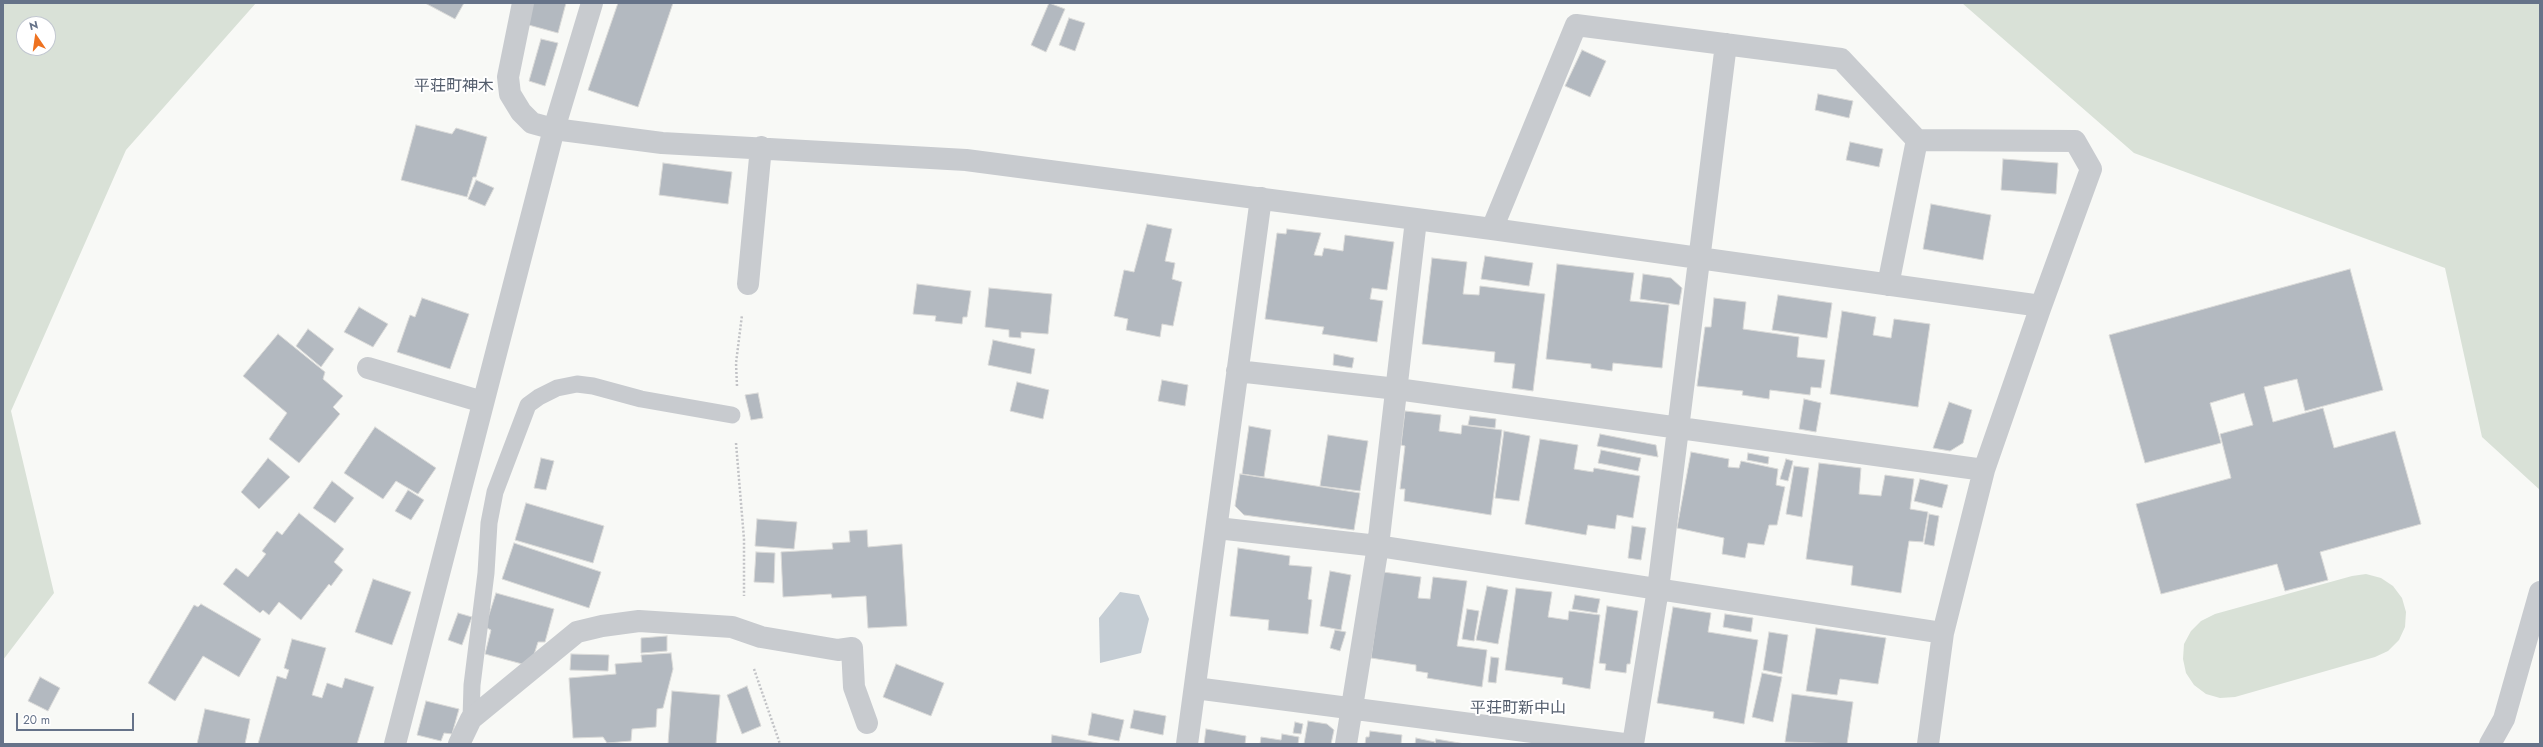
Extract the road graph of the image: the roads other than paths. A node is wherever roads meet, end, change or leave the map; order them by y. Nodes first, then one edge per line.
1 (523, 3) edge
2 (592, 3) edge
3 (1726, 44) junction
4 (554, 129) junction
5 (1917, 140) junction
6 (760, 147) junction
7 (1261, 198) junction
8 (1416, 220) junction
9 (1492, 229) junction
10 (1700, 258) junction
11 (748, 284) road end
12 (1888, 285) junction
13 (2041, 306) junction
14 (368, 368) dead end
15 (1238, 371) junction
16 (1397, 389) junction
17 (483, 402) junction
18 (732, 415) road end
19 (1677, 429) junction
20 (1984, 470) junction
21 (1217, 528) junction
22 (1378, 546) junction
23 (1658, 589) junction
24 (2540, 592) edge
25 (1943, 633) junction
26 (1195, 688) junction
27 (1351, 709) junction
28 (471, 719) junction
29 (867, 723) dead end
30 (395, 744) edge
31 (459, 744) edge
32 (1187, 744) edge
33 (1346, 744) edge
34 (1624, 744) edge
35 (1634, 744) edge
36 (1928, 744) edge
37 (2490, 744) edge

1 - 4 street
2 - 4 street
3 - 5 street
3 - 9 street
3 - 10 street
4 - 6 street
4 - 17 street
5 - 12 street
5 - 13 street
6 - 7 street
6 - 11 street
7 - 8 street
7 - 15 street
8 - 9 street
8 - 16 street
9 - 10 street
10 - 12 street
10 - 19 street
12 - 13 street
13 - 20 street
14 - 17 street
15 - 16 street
15 - 21 street
16 - 19 street
16 - 22 street
17 - 30 street
18 - 28 lane
19 - 20 street
19 - 23 street
20 - 25 street
21 - 22 street
21 - 26 street
22 - 23 street
22 - 27 street
23 - 25 street
23 - 35 street
24 - 37 street
25 - 36 street
26 - 27 street
26 - 32 street
27 - 33 street
27 - 34 street
28 - 29 street
28 - 31 street

